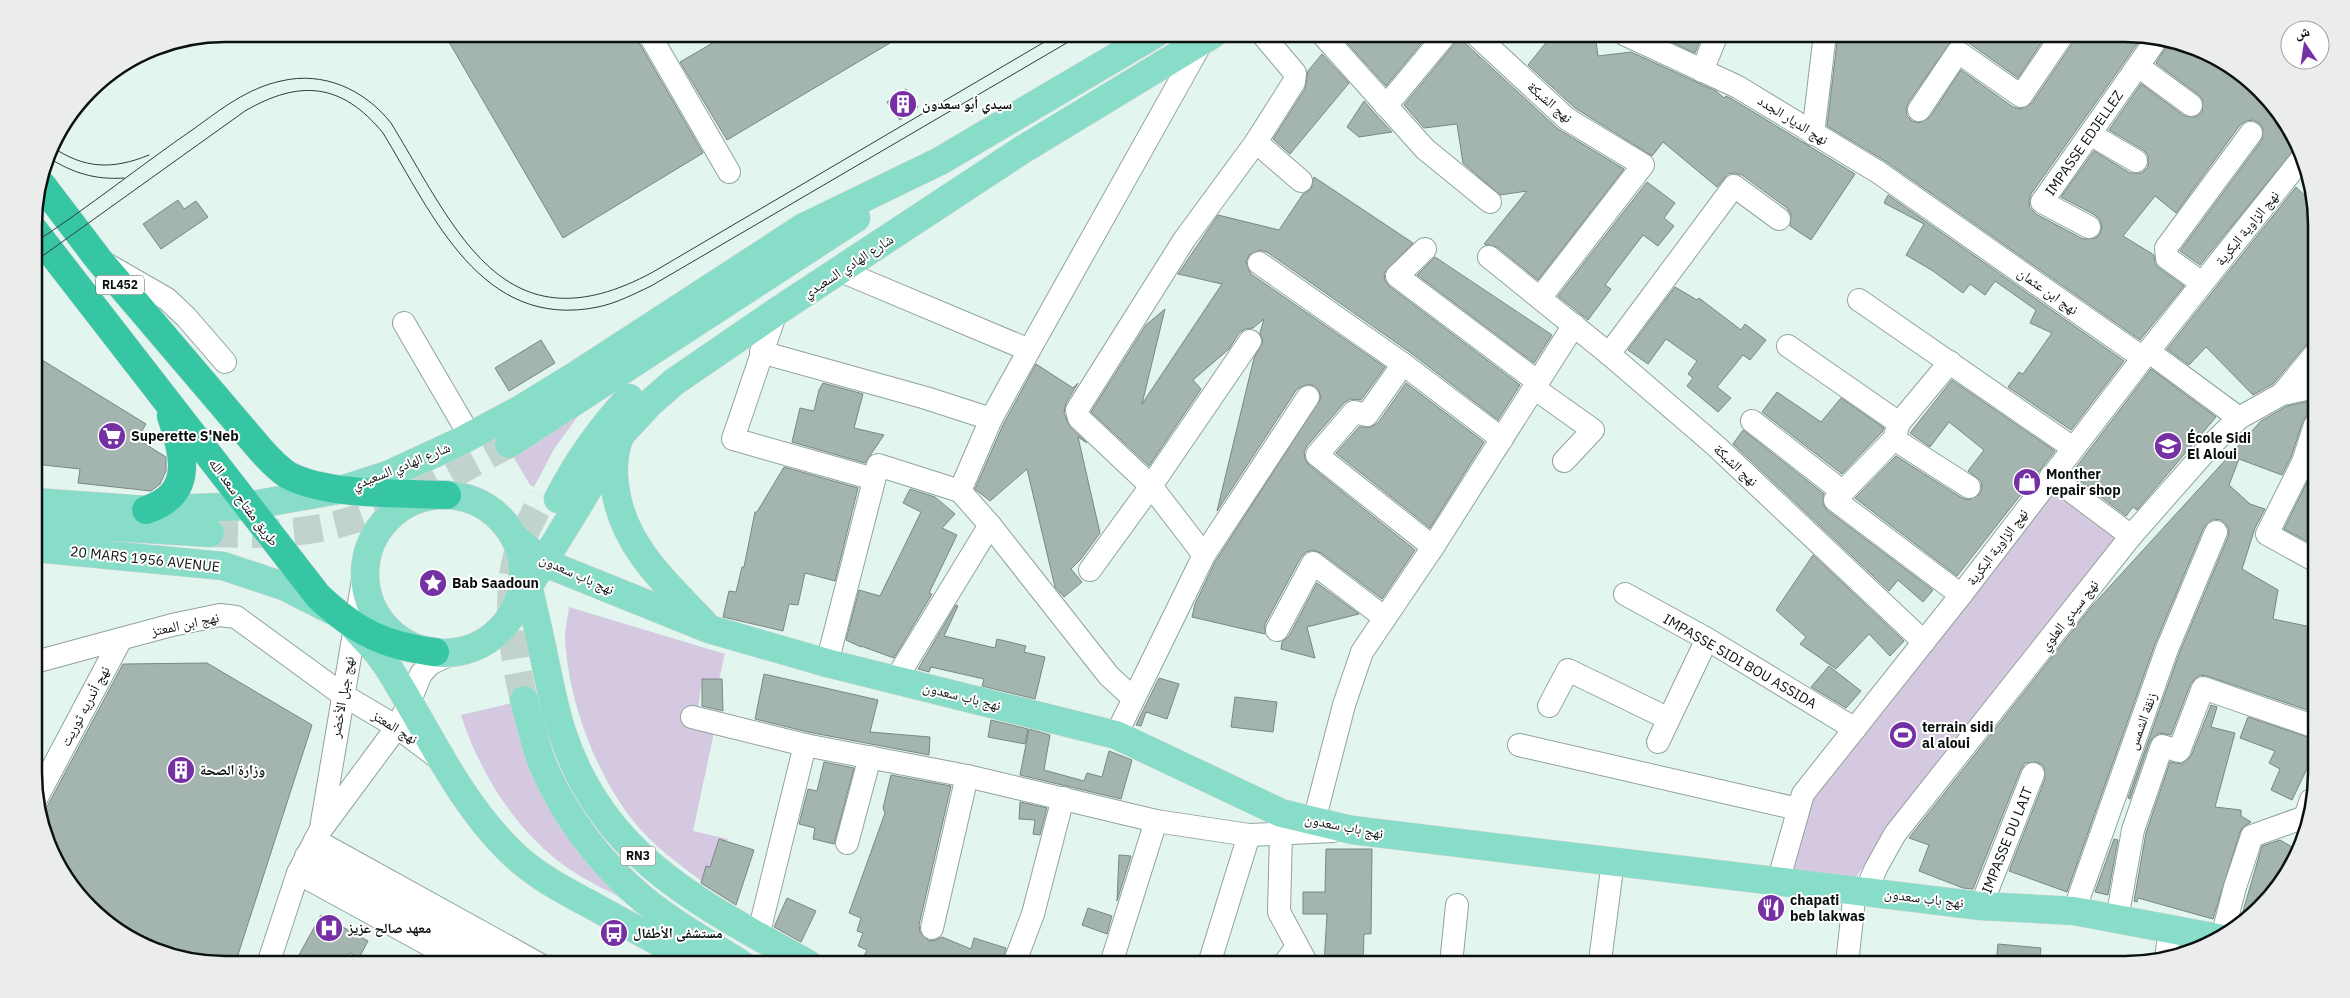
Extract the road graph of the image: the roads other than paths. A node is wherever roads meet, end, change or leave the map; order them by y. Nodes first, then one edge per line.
1 (654, 42) edge
2 (1141, 42) edge
3 (1200, 42) edge
4 (1205, 42) edge
5 (1269, 42) edge
6 (1329, 42) edge
7 (1439, 42) edge
8 (1484, 42) edge
9 (1641, 42) edge
10 (1714, 42) edge
11 (1824, 42) edge
12 (2058, 42) edge
13 (2153, 45) edge
14 (2138, 66) junction
15 (1702, 71) junction
16 (2191, 105) dead end
17 (1386, 106) junction
18 (1919, 110) dead end
19 (2251, 133) dead end
20 (1813, 134) junction
21 (2090, 134) junction
22 (1256, 142) junction
23 (1022, 150) junction
24 (940, 161) junction
25 (2136, 162) dead end
26 (2297, 164) edge
27 (730, 172) dead end
28 (1301, 181) dead end
29 (46, 190) edge
30 (1490, 202) dead end
31 (1779, 220) dead end
32 (1952, 224) joint
33 (2089, 227) dead end
34 (42, 240) edge
35 (1425, 249) dead end
36 (1489, 257) dead end
37 (99, 260) junction
38 (1259, 263) dead end
39 (841, 271) junction
40 (2202, 283) junction
41 (1540, 298) junction
42 (1859, 300) dead end
43 (776, 312) junction
44 (706, 315) junction
45 (404, 323) dead end
46 (1574, 326) junction
47 (1250, 341) dead end
48 (1788, 346) dead end
49 (1029, 350) junction
50 (761, 352) junction
51 (1609, 354) junction
52 (2146, 354) junction
53 (225, 362) dead end
54 (1950, 362) junction
55 (2308, 362) edge
56 (1402, 364) junction
57 (1536, 385) junction
58 (2308, 388) edge
59 (2282, 394) junction
60 (1308, 397) dead end
61 (165, 398) junction
62 (2239, 418) junction
63 (991, 420) junction
64 (1752, 421) dead end
65 (1897, 431) junction
66 (623, 432) junction
67 (463, 439) junction
68 (1502, 439) junction
69 (509, 444) tunnel mouth
70 (2308, 447) edge
71 (2073, 448) junction
72 (1564, 462) dead end
73 (2052, 476) junction
74 (874, 479) junction
75 (1151, 486) junction
76 (1969, 487) dead end
77 (344, 489) junction
78 (960, 491) junction
79 (1843, 492) junction
80 (409, 493) junction
81 (448, 495) junction
82 (42, 503) edge
83 (247, 506) junction
84 (146, 510) junction
85 (389, 516) junction
86 (42, 522) edge
87 (990, 525) junction
88 (2216, 532) dead end
89 (210, 533) tunnel mouth
90 (2131, 536) junction
91 (1433, 547) junction
92 (42, 549) edge
93 (1204, 555) junction
94 (2308, 557) edge
95 (366, 562) junction
96 (1090, 570) dead end
97 (525, 572) junction
98 (1625, 594) dead end
99 (1961, 595) junction
100 (371, 604) junction
101 (1385, 618) junction
102 (345, 620) junction
103 (709, 629) junction
104 (1277, 630) dead end
105 (121, 639) junction
106 (1707, 639) junction
107 (386, 642) junction
108 (1924, 642) junction
109 (446, 652) junction
110 (42, 660) edge
111 (827, 663) junction
112 (896, 679) junction
113 (343, 695) junction
114 (1133, 698) junction
115 (409, 704) junction
116 (1549, 706) dead end
117 (692, 717) dead end
118 (1667, 718) junction
119 (2308, 725) edge
120 (397, 727) junction
121 (1855, 729) junction
122 (1116, 735) junction
123 (1658, 742) dead end
124 (806, 745) junction
125 (1520, 745) dead end
126 (870, 757) junction
127 (444, 763) junction
128 (2033, 774) dead end
129 (967, 776) junction
130 (43, 786) edge
131 (1063, 798) junction
132 (1798, 809) junction
133 (2303, 814) edge
134 (1156, 821) junction
135 (1314, 821) junction
136 (1352, 830) junction
137 (1281, 833) junction
138 (1249, 835) junction
139 (847, 843) dead end
140 (310, 850) junction
141 (1613, 861) junction
142 (1778, 882) junction
143 (1860, 890) junction
144 (1458, 905) dead end
145 (1981, 906) junction
146 (2074, 911) junction
147 (2117, 919) junction
148 (2225, 926) edge
149 (932, 928) dead end
150 (2170, 929) junction
151 (758, 936) junction
152 (2208, 936) edge
153 (2167, 950) edge
154 (271, 956) edge
155 (453, 956) edge
156 (488, 956) edge
157 (523, 956) edge
158 (684, 956) edge
159 (728, 956) edge
160 (759, 956) edge
161 (794, 956) edge
162 (1017, 956) edge
163 (1114, 956) edge
164 (1211, 956) edge
165 (1295, 956) edge
166 (1452, 956) edge
167 (1601, 956) edge
168 (1848, 956) edge

1 - 27 street
2 - 24 main road, شارع الهادي السعيدي
3 - 23 main road, شارع الهادي السعيدي
4 - 49 street
5 - 22 street
6 - 17 street
7 - 17 street
8 - 41 street, نهج الشبكة
9 - 15 street, نهج الديار الجدد
10 - 15 street
11 - 20 street
12 - 18 street
13 - 14 street, IMPASSE EDJELLEZ
14 - 16 street
14 - 21 street, IMPASSE EDJELLEZ
15 - 20 street, نهج الديار الجدد
17 - 30 street
19 - 40 street
20 - 32 street, نهج الديار الجدد
21 - 25 street
21 - 33 street, IMPASSE EDJELLEZ
22 - 28 street
22 - 75 street
23 - 39 main road, شارع الهادي السعيدي
23 - 44 main road
24 - 44 main road
24 - 67 main road, شارع الهادي السعيدي
26 - 40 street, نهج الزاوية البكرية
29 - 37 highway, RL452
31 - 51 street
32 - 52 street, نهج ابن عثمان
34 - 61 highway, طريق مفتاح سعد الله / RL452
35 - 57 street
36 - 41 street, نهج الشبكة
37 - 53 street
37 - 77 highway, RL452
38 - 56 street
39 - 43 main road, شارع الهادي السعيدي
39 - 49 street
40 - 52 street, نهج الزاوية البكرية
41 - 46 street, نهج الشبكة
42 - 54 street
43 - 50 street
43 - 66 main road, شارع الهادي السعيدي
44 - 69 main road
45 - 67 street
46 - 51 street, نهج الشبكة
46 - 57 street
47 - 75 street
48 - 65 street
49 - 63 street
50 - 63 street
50 - 74 street
51 - 108 street, نهج الشبكة
52 - 62 street, نهج ابن عثمان
52 - 71 street, نهج الزاوية البكرية
54 - 65 street
54 - 71 street
55 - 59 street
56 - 68 street
56 - 91 street
57 - 68 street
57 - 72 street
58 - 59 street, نهج سيدي العلوي
59 - 62 street, نهج سيدي العلوي
60 - 93 street
61 - 83 highway, طريق مفتاح سعد الله / RL452
61 - 84 highway
62 - 90 street, نهج سيدي العلوي
63 - 78 street
64 - 79 street
65 - 76 street
65 - 79 street
66 - 97 main road, شارع الهادي السعيدي
66 - 103 main road
67 - 77 main road, شارع الهادي السعيدي
67 - 80 main road, شارع الهادي السعيدي
68 - 91 street
70 - 94 street
71 - 73 street, نهج الزاوية البكرية
73 - 90 street
73 - 99 street, نهج الزاوية البكرية
74 - 78 street
74 - 111 street
75 - 93 street
75 - 96 street
77 - 80 highway, RL452
77 - 83 main road, شارع الهادي السعيدي
78 - 87 street
79 - 99 street
80 - 81 highway, RL452
80 - 85 main road, شارع الهادي السعيدي
81 - 85 main road, RL452
81 - 97 main road, RL452
82 - 84 main road, شارع الهادي السعيدي
83 - 84 main road, شارع الهادي السعيدي
83 - 102 highway, طريق مفتاح سعد الله / RL452
85 - 95 main road, RL452
86 - 89 main road
87 - 112 street
87 - 114 street
88 - 146 street, زنقة الشمس
90 - 143 street, نهج سيدي العلوي
91 - 101 street
92 - 102 main road, 20 MARS 1956 AVENUE
93 - 114 street
95 - 100 main road, RL452
95 - 102 street, نهج جبل الأخضر
97 - 103 main road, نهج باب سعدون
97 - 109 main road, RL452
97 - 151 main road, شارع الهادي السعيدي / RN3
98 - 106 street, IMPASSE SIDI BOU ASSIDA
99 - 108 street, نهج الزاوية البكرية
100 - 107 main road
100 - 109 main road, RL452
101 - 104 street
101 - 135 street
102 - 107 highway, طريق مفتاح سعد الله / RL452
102 - 113 street, نهج جبل الأخضر
102 - 115 main road, 20 MARS 1956 AVENUE
103 - 111 main road, نهج باب سعدون
105 - 110 street, نهج ابن المعتز
105 - 113 street, نهج ابن المعتز
105 - 130 street, نهج أندريه ثوريت
106 - 118 street
106 - 121 street, IMPASSE SIDI BOU ASSIDA
107 - 109 highway, طريق مفتاح سعد الله / RL452
107 - 115 main road
108 - 121 street, نهج الزاوية البكرية
109 - 115 street, نهج جبل الأخضر
111 - 112 main road, نهج باب سعدون
112 - 122 main road, نهج باب سعدون
113 - 120 street, نهج المعتز
113 - 140 street, نهج جبل الأخضر
114 - 122 street
115 - 120 street, نهج جبل الأخضر
115 - 127 main road
116 - 118 street
117 - 124 street
118 - 123 street
119 - 147 street
120 - 127 street, نهج المعتز
120 - 140 street, نهج جبل الأخضر
121 - 132 street, نهج الزاوية البكرية
122 - 135 main road, نهج باب سعدون
124 - 126 street
124 - 151 street
125 - 132 street
126 - 129 street
126 - 139 street
127 - 158 main road
128 - 145 street, IMPASSE DU LAIT
129 - 131 street
129 - 149 street
131 - 134 street
131 - 162 street
132 - 142 street, نهج الزاوية البكرية
133 - 148 street
134 - 138 street
134 - 163 street
135 - 136 main road, نهج باب سعدون
136 - 137 street
136 - 141 main road, نهج باب سعدون
137 - 138 street
137 - 165 street
138 - 164 street
140 - 154 street, نهج جبل الأخضر
140 - 155 street
140 - 156 street
140 - 157 street
141 - 142 main road, نهج باب سعدون
141 - 167 street
142 - 143 main road, نهج باب سعدون
143 - 145 main road, نهج باب سعدون
143 - 168 street, نهج سيدي العلوي
144 - 166 street
145 - 146 main road, نهج باب سعدون
146 - 147 main road, نهج باب سعدون
147 - 150 main road, نهج باب سعدون
150 - 152 main road, نهج باب سعدون
150 - 153 street
151 - 161 main road, RN3
159 - 160 main road

